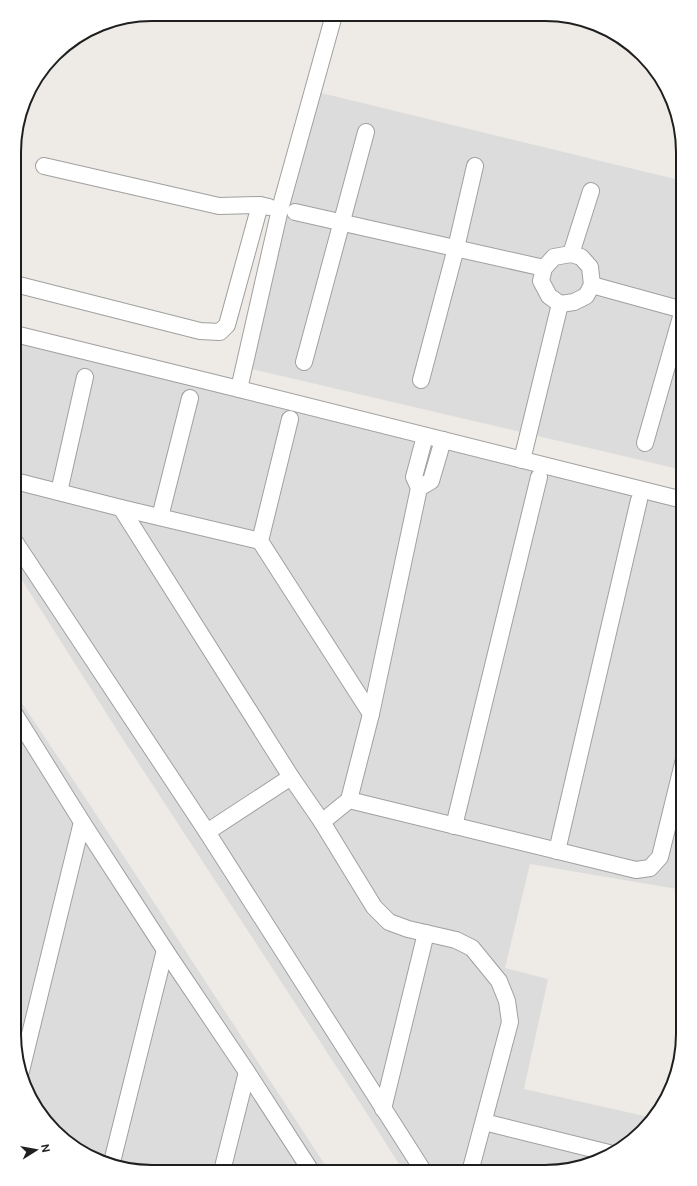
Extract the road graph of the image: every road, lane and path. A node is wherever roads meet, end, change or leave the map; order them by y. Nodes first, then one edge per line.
1 (332, 21) edge
2 (366, 132) dead end
3 (44, 166) dead end
4 (475, 166) dead end
5 (591, 191) dead end
6 (260, 205) junction
7 (288, 211) junction
8 (342, 222) junction
9 (456, 248) junction
10 (571, 254) junction
11 (544, 268) junction
12 (592, 284) junction
13 (21, 286) edge
14 (560, 304) junction
15 (676, 308) edge
16 (676, 334) edge
17 (21, 335) edge
18 (304, 362) dead end
19 (85, 377) dead end
20 (421, 380) dead end
21 (239, 389) junction
22 (190, 398) dead end
23 (290, 419) dead end
24 (425, 436) junction
25 (443, 440) junction
26 (645, 443) dead end
27 (522, 460) junction
28 (539, 477) dead end
29 (21, 482) edge
30 (419, 488) junction
31 (59, 492) junction
32 (676, 498) edge
33 (639, 500) dead end
34 (121, 508) junction
35 (160, 517) junction
36 (260, 541) junction
37 (21, 551) edge
38 (371, 714) junction
39 (21, 723) edge
40 (291, 777) junction
41 (676, 792) edge
42 (349, 800) junction
43 (82, 822) junction
44 (322, 822) junction
45 (454, 826) junction
46 (207, 832) junction
47 (557, 851) junction
48 (426, 933) junction
49 (165, 950) junction
50 (24, 1059) edge
51 (247, 1072) junction
52 (383, 1109) junction
53 (484, 1122) junction
54 (602, 1151) edge
55 (113, 1159) edge
56 (224, 1165) edge
57 (308, 1165) edge
58 (419, 1165) edge
59 (472, 1165) edge

1 - 7 street
2 - 8 street
3 - 6 street
4 - 9 street
5 - 10 street
6 - 7 street
6 - 13 street
7 - 8 street
7 - 21 street
8 - 9 street
8 - 18 street
9 - 11 street
9 - 20 street
10 - 11 street
10 - 12 street
11 - 14 street
12 - 14 street
12 - 15 street
14 - 27 street
16 - 26 street
17 - 21 street
19 - 31 street
21 - 24 street
22 - 35 street
23 - 36 street
24 - 25 street
24 - 30 street
25 - 27 street
25 - 30 street
27 - 32 street
28 - 45 street
29 - 31 street
30 - 38 street
31 - 34 street
33 - 47 street
34 - 35 street
34 - 40 street
35 - 36 street
36 - 38 street
37 - 46 street
38 - 42 street
39 - 43 street
40 - 44 street
40 - 46 street
41 - 47 street
42 - 44 street
42 - 45 street
43 - 49 street
43 - 50 street
44 - 48 street
45 - 47 street
46 - 52 street
48 - 52 street
48 - 53 street
49 - 51 street
49 - 55 street
51 - 56 street
51 - 57 street
52 - 58 street
53 - 54 street
53 - 59 street

